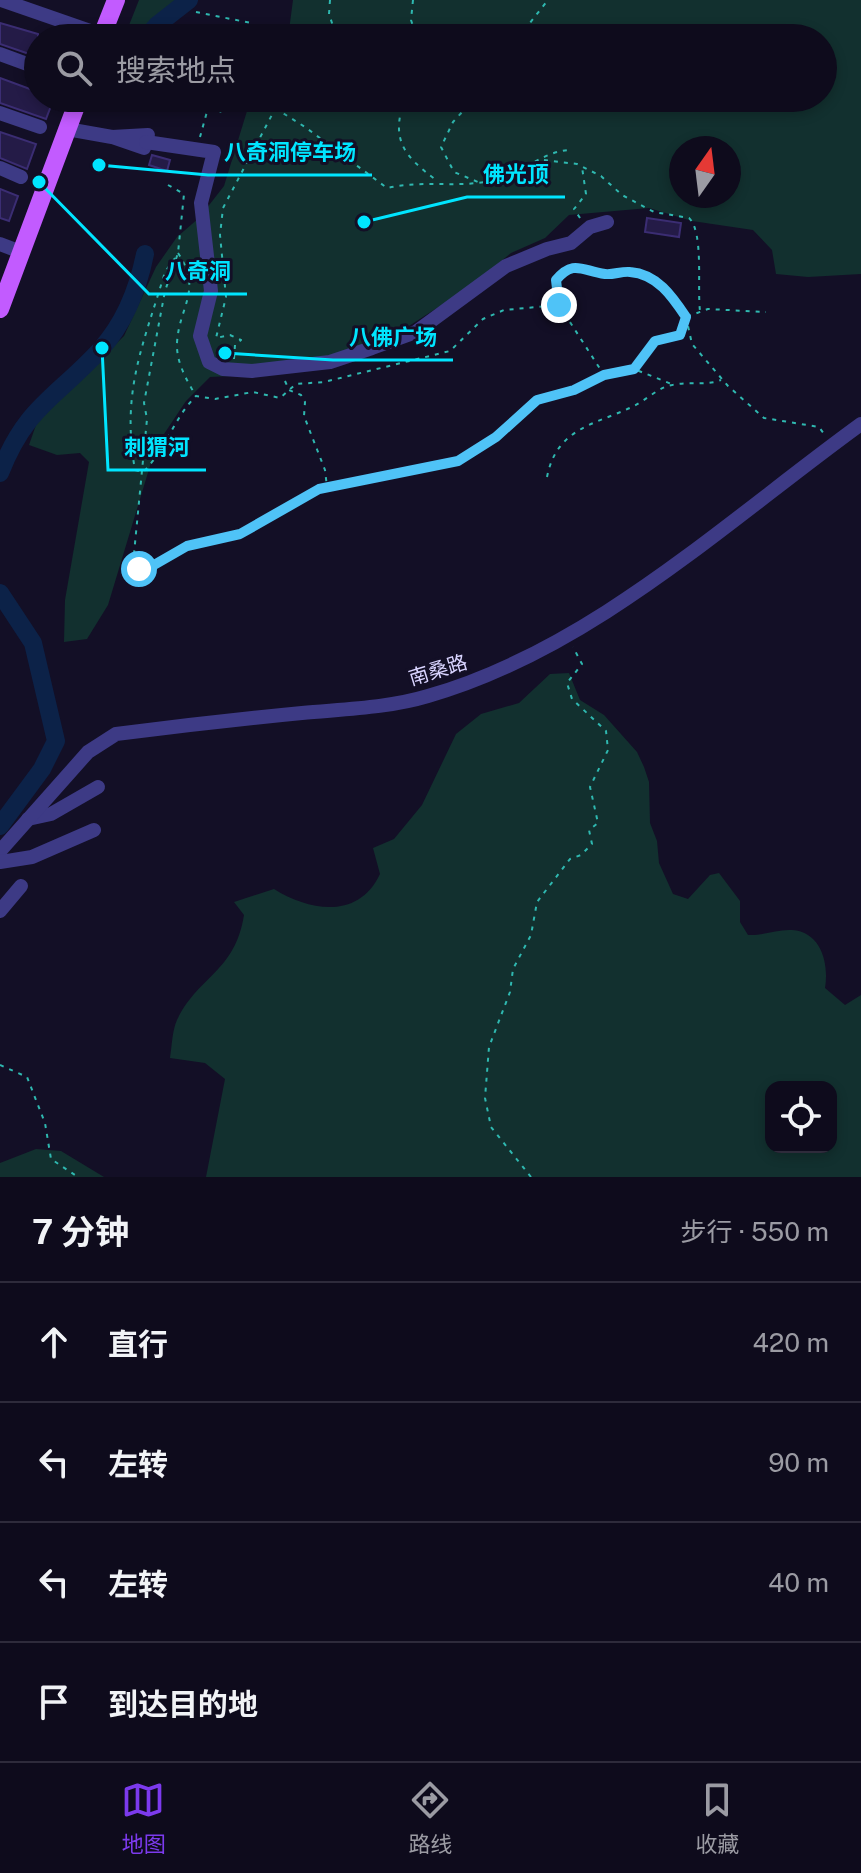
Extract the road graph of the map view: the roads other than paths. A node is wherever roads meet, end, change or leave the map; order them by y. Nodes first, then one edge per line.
1 (1, 0) edge
2 (116, 0) edge
3 (67, 24) edge
4 (107, 24) edge
5 (0, 54) edge
6 (24, 63) edge
7 (74, 112) edge
8 (0, 113) edge
9 (40, 127) dead end
10 (67, 129) junction
11 (0, 168) edge
12 (21, 177) dead end
13 (607, 222) dead end
14 (0, 244) edge
15 (21, 252) junction
16 (0, 309) edge
17 (861, 424) edge
18 (98, 787) dead end
19 (28, 819) junction
20 (94, 830) dead end
21 (0, 851) edge
22 (0, 862) edge
23 (21, 886) dead end
24 (0, 911) edge

1 - 3 street
2 - 4 main road
5 - 6 street
7 - 10 main road
8 - 9 street
10 - 13 street
10 - 15 main road
11 - 12 street
14 - 15 street
15 - 16 main road
17 - 19 street, 南桑路
18 - 19 street
19 - 21 street, 南桑路
20 - 22 street
23 - 24 street

